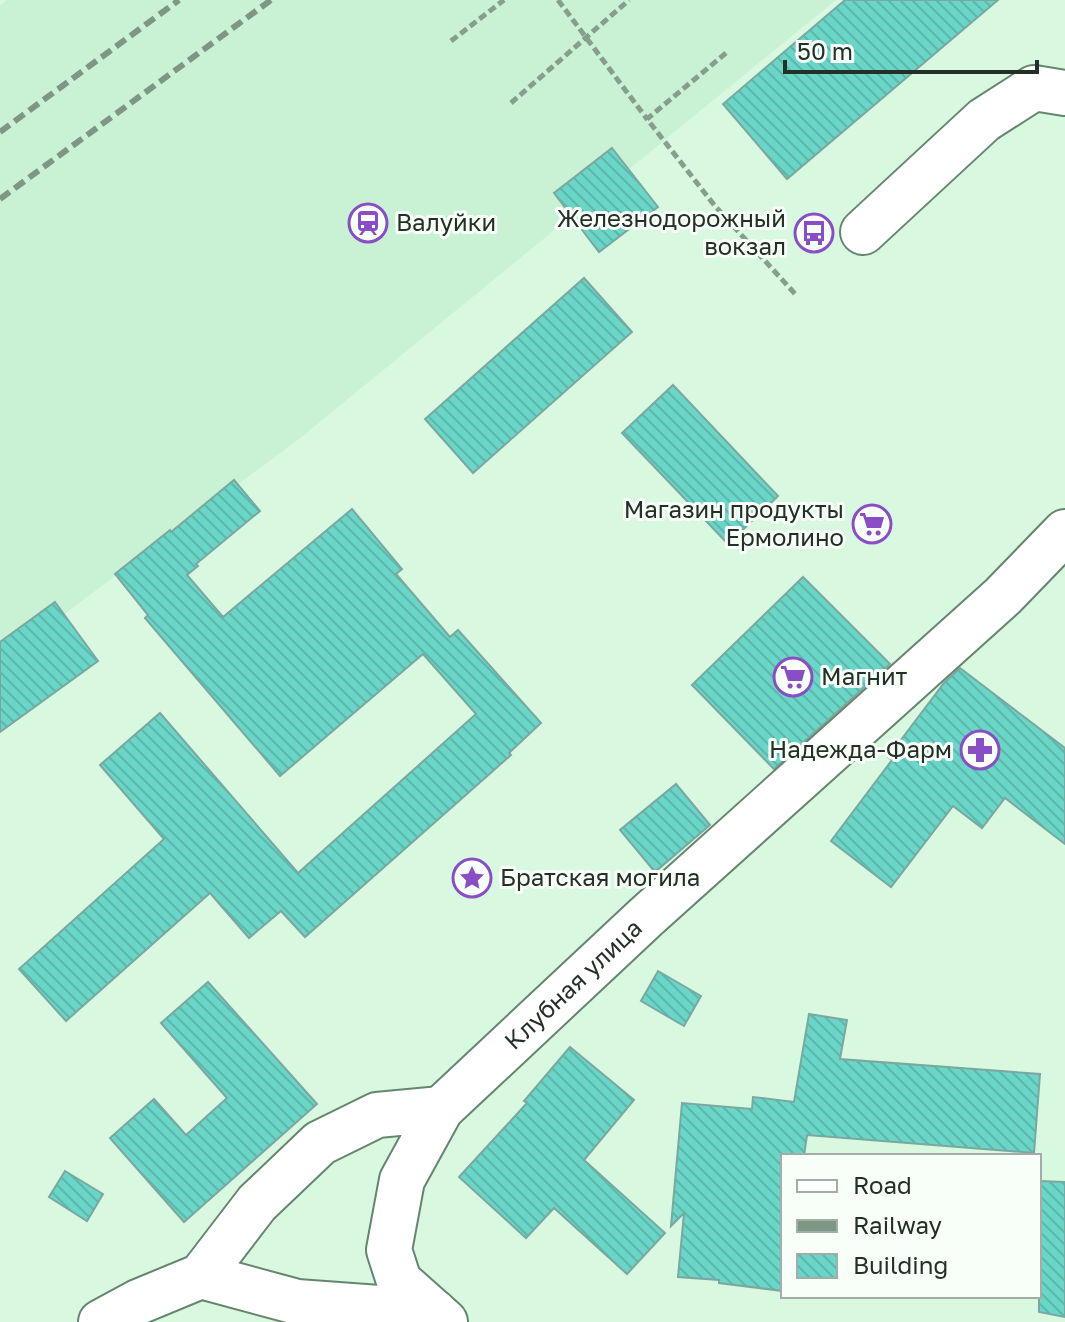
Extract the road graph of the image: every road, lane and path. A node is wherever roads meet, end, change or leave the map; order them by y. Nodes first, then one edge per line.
1 (504, 0) edge
2 (558, 0) edge
3 (629, 0) edge
4 (586, 38) junction
5 (451, 41) dead end
6 (726, 53) dead end
7 (1065, 93) edge
8 (511, 103) dead end
9 (647, 119) junction
10 (863, 232) dead end
11 (797, 296) dead end
12 (1065, 532) edge
13 (441, 1109) junction
14 (201, 1276) junction
15 (440, 1317) edge
16 (101, 1322) edge

1 - 5 path
2 - 4 path, bridge
3 - 4 path
4 - 8 path
4 - 9 path, bridge
6 - 9 path
7 - 10 street
9 - 11 path
12 - 13 street, Клубная улица
13 - 14 street
13 - 15 street, Клубная улица
14 - 15 street
14 - 16 street

